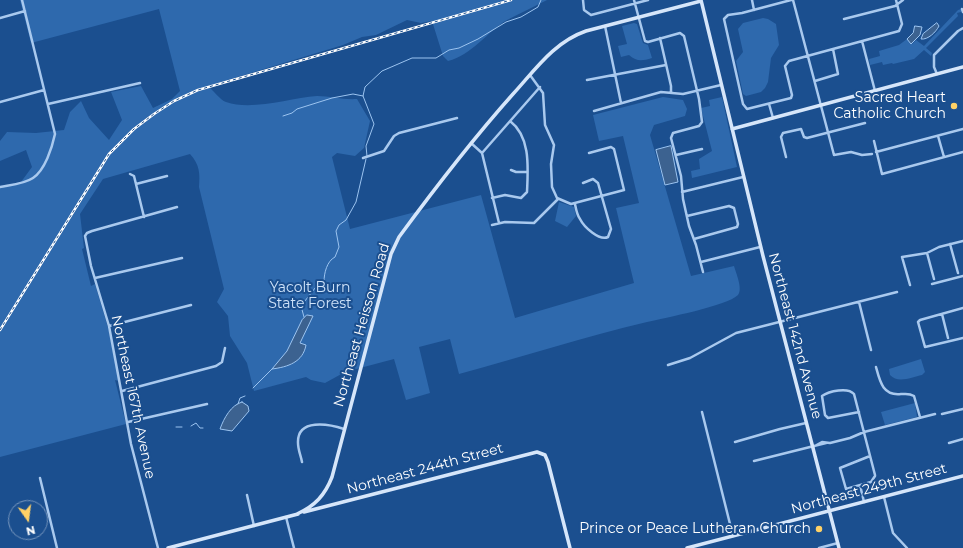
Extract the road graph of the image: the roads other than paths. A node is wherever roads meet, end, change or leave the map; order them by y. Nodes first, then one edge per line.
1 (22, 0) edge
2 (583, 0) edge
3 (634, 0) edge
4 (648, 0) edge
5 (702, 0) edge
6 (752, 0) edge
7 (792, 0) edge
8 (896, 0) edge
9 (903, 0) edge
10 (635, 4) junction
11 (897, 4) junction
12 (754, 10) junction
13 (25, 11) junction
14 (0, 18) edge
15 (638, 18) junction
16 (844, 19) dead end
17 (605, 26) junction
18 (963, 28) edge
19 (660, 38) junction
20 (862, 41) junction
21 (833, 49) junction
22 (808, 56) junction
23 (666, 64) junction
24 (963, 67) edge
25 (936, 72) junction
26 (615, 74) junction
27 (530, 75) junction
28 (586, 80) dead end
29 (815, 82) junction
30 (140, 83) dead end
31 (721, 85) junction
32 (540, 87) junction
33 (874, 89) junction
34 (44, 90) junction
35 (697, 91) junction
36 (671, 93) junction
37 (0, 102) edge
38 (621, 103) junction
39 (48, 104) junction
40 (769, 104) junction
41 (822, 106) junction
42 (594, 111) dead end
43 (458, 118) dead end
44 (773, 118) junction
45 (510, 121) junction
46 (865, 123) dead end
47 (732, 129) junction
48 (963, 129) edge
49 (828, 132) junction
50 (938, 136) junction
51 (874, 141) dead end
52 (470, 143) junction
53 (702, 149) dead end
54 (876, 152) junction
55 (963, 152) edge
56 (482, 153) junction
57 (589, 153) dead end
58 (872, 154) dead end
59 (676, 155) junction
60 (786, 156) dead end
61 (944, 157) junction
62 (363, 158) dead end
63 (511, 170) dead end
64 (526, 172) junction
65 (130, 174) dead end
66 (168, 176) dead end
67 (743, 177) junction
68 (583, 183) dead end
69 (136, 184) junction
70 (0, 187) edge
71 (682, 192) junction
72 (602, 196) junction
73 (492, 198) junction
74 (558, 199) junction
75 (575, 204) junction
76 (176, 207) dead end
77 (687, 216) junction
78 (144, 217) junction
79 (499, 223) junction
80 (492, 225) dead end
81 (694, 239) junction
82 (963, 241) edge
83 (950, 244) junction
84 (760, 248) junction
85 (927, 253) junction
86 (182, 258) dead end
87 (700, 262) junction
88 (703, 272) dead end
89 (958, 273) dead end
90 (963, 276) edge
91 (95, 278) junction
92 (934, 279) dead end
93 (932, 284) dead end
94 (910, 285) dead end
95 (897, 292) dead end
96 (858, 302) junction
97 (191, 305) dead end
98 (963, 308) edge
99 (942, 314) junction
100 (780, 322) junction
101 (109, 326) junction
102 (948, 338) dead end
103 (963, 338) edge
104 (225, 348) dead end
105 (871, 350) dead end
106 (668, 365) dead end
107 (876, 367) dead end
108 (122, 391) junction
109 (207, 404) dead end
110 (963, 409) edge
111 (702, 412) dead end
112 (859, 412) junction
113 (935, 414) dead end
114 (942, 414) dead end
115 (920, 417) junction
116 (128, 422) junction
117 (806, 424) junction
118 (344, 429) junction
119 (864, 432) junction
120 (963, 439) edge
121 (735, 442) dead end
122 (949, 443) dead end
123 (813, 447) junction
124 (870, 456) junction
125 (754, 461) dead end
126 (302, 462) dead end
127 (963, 476) edge
128 (40, 478) dead end
129 (860, 485) junction
130 (247, 495) dead end
131 (884, 497) junction
132 (864, 502) junction
133 (316, 503) junction
134 (324, 507) junction
135 (830, 511) junction
136 (297, 514) junction
137 (286, 517) junction
138 (254, 526) junction
139 (733, 536) junction
140 (838, 543) junction
141 (57, 548) edge
142 (158, 548) edge
143 (168, 548) edge
144 (294, 548) edge
145 (570, 548) edge
146 (687, 548) edge
147 (819, 548) edge
148 (839, 548) edge
149 (907, 548) edge

1 - 13 street
2 - 10 street
3 - 10 street
4 - 10 street
5 - 15 street, Northeast Heisson Road
5 - 31 street, Northeast 142nd Avenue
6 - 12 street
7 - 12 street
7 - 22 street
8 - 11 street
9 - 11 street
10 - 15 street
11 - 16 street
11 - 20 street
12 - 40 street
13 - 14 street
13 - 34 street
15 - 17 street, Northeast Heisson Road
15 - 19 street
17 - 26 street
17 - 27 street, Northeast Heisson Road
18 - 25 street
19 - 23 street
19 - 35 street
20 - 21 street
20 - 33 street
21 - 22 street
21 - 29 street
22 - 29 street
22 - 40 street
23 - 26 street
23 - 36 street
24 - 25 street
25 - 33 street
26 - 28 street
26 - 38 street
27 - 32 street
27 - 52 street, Northeast Heisson Road
29 - 41 street
30 - 39 street
31 - 35 street
31 - 47 street, Northeast 142nd Avenue
32 - 45 street
32 - 74 street
33 - 41 street
34 - 37 street
34 - 39 street
35 - 36 street
35 - 59 street
36 - 38 street
38 - 42 street
39 - 70 street
40 - 44 street
41 - 44 street
41 - 49 street
43 - 62 street
44 - 47 street
45 - 56 street
45 - 64 street
46 - 49 street
47 - 67 street, Northeast 142nd Avenue
48 - 50 street
49 - 58 street
49 - 60 street
50 - 54 street
50 - 61 street
51 - 54 street
52 - 56 street
52 - 118 street, Northeast Heisson Road
53 - 59 street
54 - 61 street
55 - 61 street
56 - 73 street
57 - 72 street
59 - 71 street
63 - 64 street
64 - 73 street
65 - 69 street
66 - 69 street
67 - 71 street
67 - 84 street, Northeast 142nd Avenue
68 - 72 street
69 - 78 street
71 - 77 street
72 - 75 street
72 - 75 street
73 - 79 street
74 - 75 street
74 - 79 street
76 - 78 street
77 - 81 street
77 - 81 street
78 - 91 street, Northeast 167th Avenue
79 - 80 street
81 - 87 street
82 - 83 street
83 - 85 street
83 - 89 street
84 - 87 street
84 - 100 street, Northeast 142nd Avenue
85 - 92 street
85 - 94 street
86 - 91 street
87 - 88 street
90 - 93 street
91 - 101 street, Northeast 167th Avenue
95 - 96 street
96 - 100 street
96 - 105 street
97 - 101 street
98 - 99 street
99 - 102 street
99 - 103 street
100 - 106 street
100 - 117 street, Northeast 142nd Avenue
101 - 108 street, Northeast 167th Avenue
104 - 108 street
107 - 115 street
108 - 116 street, Northeast 167th Avenue
109 - 116 street
110 - 114 street
111 - 139 street
112 - 112 street
112 - 119 street
113 - 115 street
115 - 119 street
116 - 142 street, Northeast 167th Avenue
117 - 121 street
117 - 123 street, Northeast 142nd Avenue
118 - 126 street
118 - 133 street, Northeast Heisson Road
119 - 123 street
119 - 124 street
120 - 122 street
123 - 125 street
123 - 135 street, Northeast 142nd Avenue
124 - 129 street
124 - 129 street
127 - 131 street, Northeast 249th Street
128 - 141 street
129 - 132 street
130 - 138 street
131 - 132 street, Northeast 249th Street
131 - 149 street
132 - 135 street, Northeast 249th Street
133 - 134 street
133 - 136 street, Northeast Heisson Road
134 - 136 street, Northeast 244th Street
134 - 145 street, Northeast 244th Street
135 - 139 street, Northeast 249th Street
135 - 140 street, Northeast 142nd Avenue
136 - 137 street
137 - 138 street
137 - 144 street
138 - 143 street
139 - 146 street, Northeast 249th Street
140 - 147 street
140 - 148 street, Northeast 142nd Avenue

